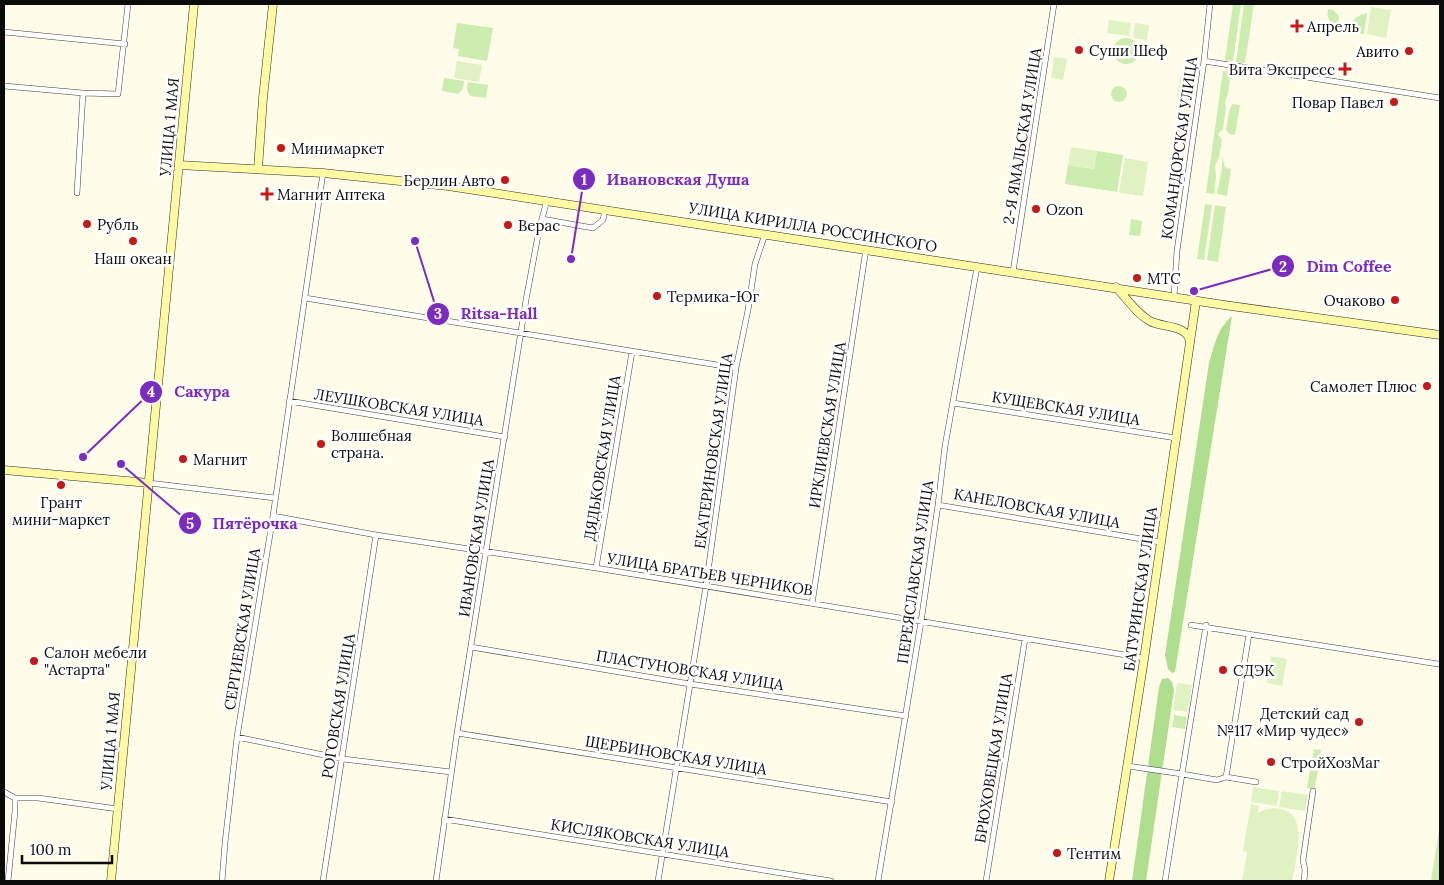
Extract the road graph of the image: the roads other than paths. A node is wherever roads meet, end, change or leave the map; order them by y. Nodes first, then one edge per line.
1 (128, 4) edge
2 (194, 4) edge
3 (273, 4) edge
4 (1054, 4) edge
5 (1210, 4) edge
6 (4, 32) edge
7 (125, 44) junction
8 (1204, 61) junction
9 (4, 86) edge
10 (82, 93) junction
11 (1440, 98) edge
12 (179, 164) junction
13 (258, 169) junction
14 (323, 173) junction
15 (77, 193) dead end
16 (547, 200) junction
17 (605, 209) junction
18 (542, 219) junction
19 (765, 234) junction
20 (866, 250) junction
21 (977, 266) junction
22 (1013, 272) junction
23 (1116, 287) junction
24 (1174, 297) junction
25 (305, 298) junction
26 (1196, 301) junction
27 (521, 333) junction
28 (1440, 335) edge
29 (1190, 341) junction
30 (632, 352) junction
31 (736, 368) junction
32 (289, 401) junction
33 (953, 403) junction
34 (505, 437) junction
35 (1176, 438) junction
36 (4, 470) edge
37 (149, 481) junction
38 (275, 498) junction
39 (938, 504) junction
40 (273, 516) junction
41 (376, 535) junction
42 (1160, 542) junction
43 (486, 551) junction
44 (596, 568) junction
45 (706, 586) junction
46 (812, 604) junction
47 (921, 622) junction
48 (1191, 625) dead end
49 (1206, 626) junction
50 (1249, 634) junction
51 (1025, 639) junction
52 (471, 648) junction
53 (1144, 658) junction
54 (1438, 664) dead end
55 (690, 684) junction
56 (906, 716) junction
57 (457, 733) junction
58 (237, 737) junction
59 (342, 759) junction
60 (1128, 766) junction
61 (678, 768) junction
62 (451, 772) junction
63 (1182, 774) junction
64 (1226, 777) junction
65 (1256, 782) dead end
66 (1313, 791) dead end
67 (4, 792) edge
68 (15, 798) junction
69 (892, 802) junction
70 (118, 809) junction
71 (444, 819) junction
72 (662, 855) junction
73 (8, 881) edge
74 (111, 881) edge
75 (222, 881) edge
76 (322, 881) edge
77 (436, 881) edge
78 (658, 881) edge
79 (831, 881) edge
80 (878, 881) edge
81 (986, 881) edge
82 (1109, 881) edge
83 (1165, 881) edge
84 (1304, 881) edge

1 - 7 street
2 - 12 main road, УЛИЦА 1 МАЯ
3 - 13 main road
4 - 22 street, 2-Я ЯМАЛЬСКАЯ УЛИЦА
5 - 8 street, КОМАНДОРСКАЯ УЛИЦА
6 - 7 street
7 - 10 street
8 - 11 street
8 - 24 street, КОМАНДОРСКАЯ УЛИЦА
9 - 10 street
10 - 15 street
12 - 13 main road, УЛИЦА КИРИЛЛА РОССИНСКОГО
12 - 37 main road, УЛИЦА 1 МАЯ
13 - 14 main road, УЛИЦА КИРИЛЛА РОССИНСКОГО
14 - 16 main road, УЛИЦА КИРИЛЛА РОССИНСКОГО
14 - 25 street, СЕРГИЕВСКАЯ УЛИЦА
16 - 17 main road, УЛИЦА КИРИЛЛА РОССИНСКОГО
16 - 18 street, ИВАНОВСКАЯ УЛИЦА
17 - 18 street
17 - 19 main road, УЛИЦА КИРИЛЛА РОССИНСКОГО
18 - 27 street, ИВАНОВСКАЯ УЛИЦА
19 - 20 main road, УЛИЦА КИРИЛЛА РОССИНСКОГО
19 - 31 street, ЕКАТЕРИНОВСКАЯ УЛИЦА
20 - 21 main road, УЛИЦА КИРИЛЛА РОССИНСКОГО
20 - 46 street, ИРКЛИЕВСКАЯ УЛИЦА
21 - 22 main road, УЛИЦА КИРИЛЛА РОССИНСКОГО
21 - 33 street, ПЕРЕЯСЛАВСКАЯ УЛИЦА
22 - 23 main road, УЛИЦА КИРИЛЛА РОССИНСКОГО
23 - 24 main road, УЛИЦА КИРИЛЛА РОССИНСКОГО
23 - 29 main road
24 - 26 main road, УЛИЦА КИРИЛЛА РОССИНСКОГО
25 - 27 street
25 - 32 street, СЕРГИЕВСКАЯ УЛИЦА
26 - 28 main road, УЛИЦА КИРИЛЛА РОССИНСКОГО
26 - 29 main road, БАТУРИНСКАЯ УЛИЦА
27 - 30 street
27 - 34 street, ИВАНОВСКАЯ УЛИЦА
29 - 35 main road, БАТУРИНСКАЯ УЛИЦА
30 - 31 street
30 - 44 street, ДЯДЬКОВСКАЯ УЛИЦА
31 - 45 street, ЕКАТЕРИНОВСКАЯ УЛИЦА
32 - 34 street, ЛЕУШКОВСКАЯ УЛИЦА
32 - 38 street, СЕРГИЕВСКАЯ УЛИЦА
33 - 35 street, КУЩЕВСКАЯ УЛИЦА
33 - 39 street, ПЕРЕЯСЛАВСКАЯ УЛИЦА
34 - 43 street, ИВАНОВСКАЯ УЛИЦА
35 - 42 main road, БАТУРИНСКАЯ УЛИЦА
36 - 37 main road
37 - 38 street
37 - 70 main road, УЛИЦА 1 МАЯ
38 - 40 street, СЕРГИЕВСКАЯ УЛИЦА
39 - 42 street, КАНЕЛОВСКАЯ УЛИЦА
39 - 47 street, ПЕРЕЯСЛАВСКАЯ УЛИЦА
40 - 41 street, УЛИЦА БРАТЬЕВ ЧЕРНИКОВ
40 - 58 street, СЕРГИЕВСКАЯ УЛИЦА
41 - 43 street, УЛИЦА БРАТЬЕВ ЧЕРНИКОВ
41 - 59 street, РОГОВСКАЯ УЛИЦА
42 - 53 main road, БАТУРИНСКАЯ УЛИЦА
43 - 44 street, УЛИЦА БРАТЬЕВ ЧЕРНИКОВ
43 - 52 street, ИВАНОВСКАЯ УЛИЦА
44 - 45 street, УЛИЦА БРАТЬЕВ ЧЕРНИКОВ
45 - 46 street, УЛИЦА БРАТЬЕВ ЧЕРНИКОВ
45 - 55 street, ЕКАТЕРИНОВСКАЯ УЛИЦА
46 - 47 street, УЛИЦА БРАТЬЕВ ЧЕРНИКОВ
47 - 51 street, УЛИЦА БРАТЬЕВ ЧЕРНИКОВ
47 - 56 street, ПЕРЕЯСЛАВСКАЯ УЛИЦА
48 - 49 street
49 - 50 street
49 - 63 street
50 - 54 street
50 - 64 street
51 - 53 street, УЛИЦА БРАТЬЕВ ЧЕРНИКОВ
51 - 81 street, БРЮХОВЕЦКАЯ УЛИЦА
52 - 55 street, ПЛАСТУНОВСКАЯ УЛИЦА
52 - 57 street, ИВАНОВСКАЯ УЛИЦА
53 - 60 main road, БАТУРИНСКАЯ УЛИЦА
55 - 56 street, ПЛАСТУНОВСКАЯ УЛИЦА
55 - 61 street, ЕКАТЕРИНОВСКАЯ УЛИЦА
56 - 69 street, ПЕРЕЯСЛАВСКАЯ УЛИЦА
57 - 61 street, ЩЕРБИНОВСКАЯ УЛИЦА
57 - 62 street, ИВАНОВСКАЯ УЛИЦА
58 - 59 street
58 - 75 street, СЕРГИЕВСКАЯ УЛИЦА
59 - 62 street
59 - 76 street, РОГОВСКАЯ УЛИЦА
60 - 63 street
60 - 82 main road, БАТУРИНСКАЯ УЛИЦА
61 - 69 street, ЩЕРБИНОВСКАЯ УЛИЦА
61 - 72 street, ЕКАТЕРИНОВСКАЯ УЛИЦА
62 - 71 street, ИВАНОВСКАЯ УЛИЦА
63 - 64 street
63 - 83 street
64 - 65 street
66 - 84 street
67 - 68 street
68 - 70 street
68 - 73 street
69 - 80 street, ПЕРЕЯСЛАВСКАЯ УЛИЦА
70 - 74 main road, УЛИЦА 1 МАЯ
71 - 72 street, КИСЛЯКОВСКАЯ УЛИЦА
71 - 77 street, ИВАНОВСКАЯ УЛИЦА
72 - 78 street, ЕКАТЕРИНОВСКАЯ УЛИЦА
72 - 79 street, КИСЛЯКОВСКАЯ УЛИЦА

